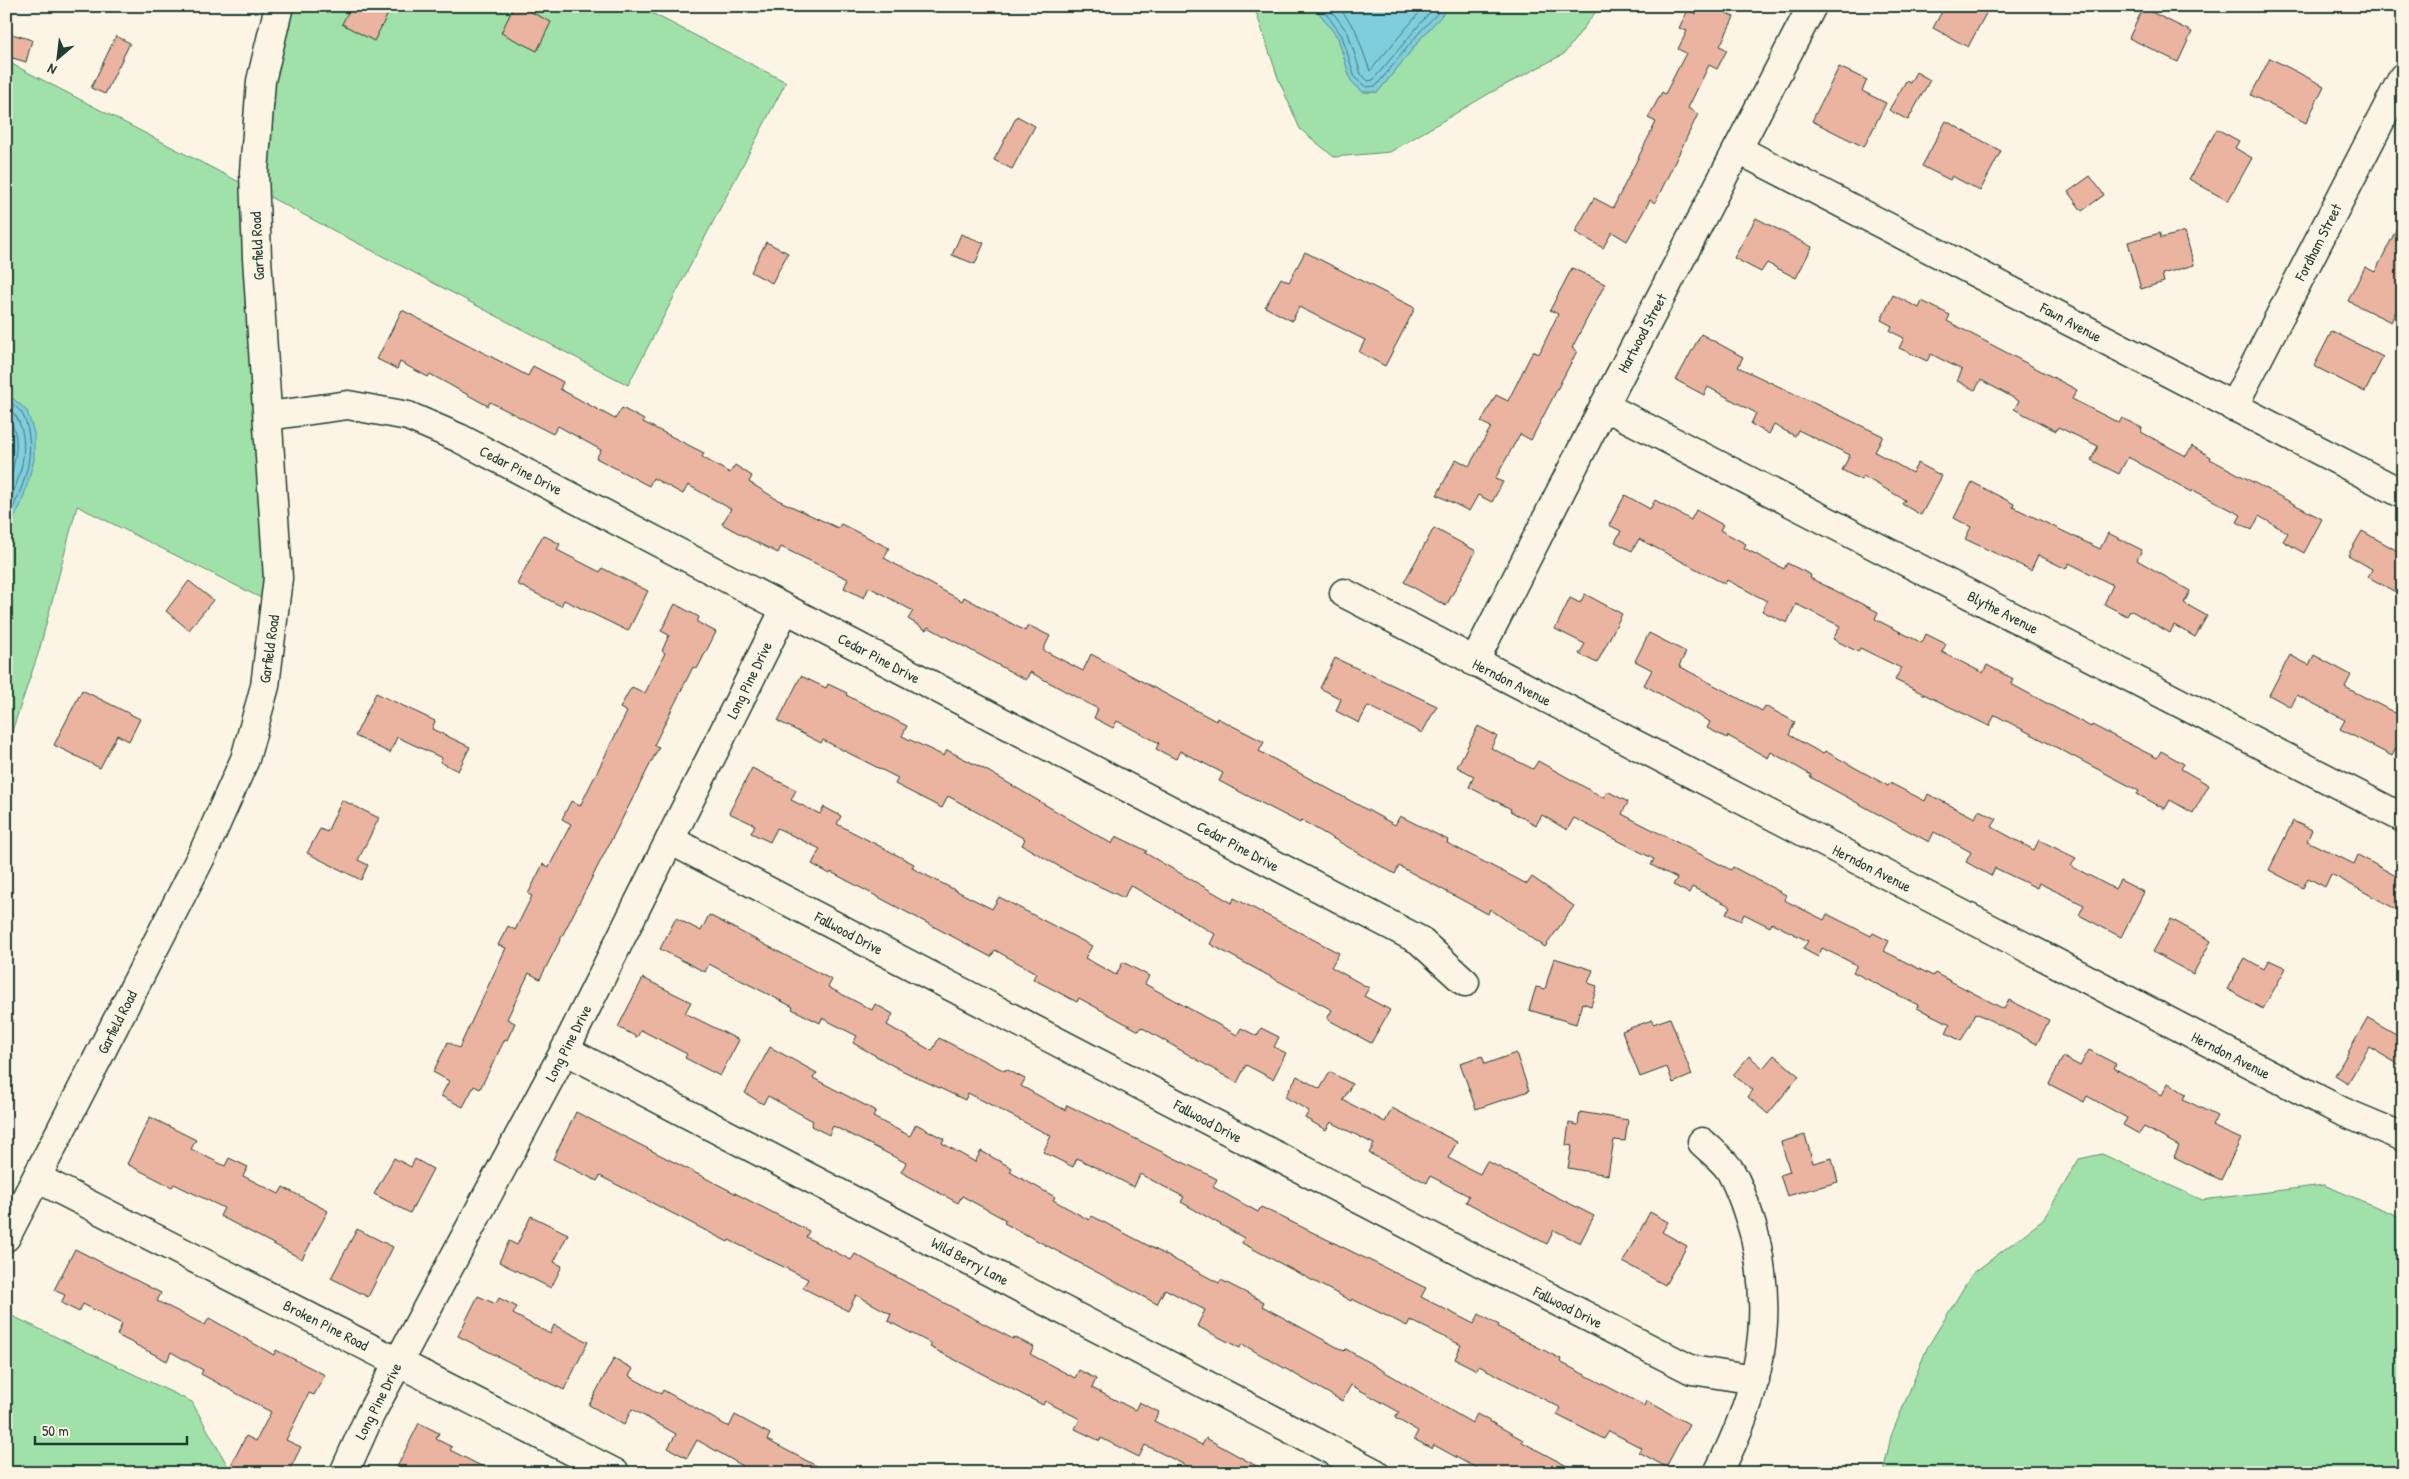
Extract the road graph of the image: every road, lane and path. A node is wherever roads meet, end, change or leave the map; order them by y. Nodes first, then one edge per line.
1 (279, 6) edge
2 (1812, 6) edge
3 (2403, 77) edge
4 (1739, 150) junction
5 (1604, 406) junction
6 (2233, 407) junction
7 (268, 416) junction
8 (2403, 494) edge
9 (1344, 594) dead end
10 (785, 609) junction
11 (1474, 662) junction
12 (2403, 818) edge
13 (670, 840) junction
14 (1466, 982) dead end
15 (565, 1050) junction
16 (2403, 1137) edge
17 (1702, 1142) dead end
18 (37, 1178) junction
19 (6, 1238) edge
20 (398, 1362) junction
21 (1755, 1380) junction
22 (344, 1473) edge
23 (616, 1473) edge
24 (1375, 1473) edge
25 (1718, 1473) edge

1 - 7 street, Garfield Road
2 - 4 street, Hartwood Street
3 - 6 street, Fordham Street
4 - 5 street, Hartwood Street
4 - 6 street, Fawn Avenue
5 - 11 street, Hartwood Street
5 - 12 street, Blythe Avenue
6 - 8 street, Fawn Avenue
7 - 10 street, Cedar Pine Drive
7 - 18 street, Garfield Road
9 - 11 street, Herndon Avenue
10 - 13 street, Long Pine Drive
10 - 14 street, Cedar Pine Drive
11 - 16 street, Herndon Avenue
13 - 15 street, Long Pine Drive
13 - 21 street, Fallwood Drive
15 - 20 street, Long Pine Drive
15 - 24 street, Wild Berry Lane
17 - 21 street
18 - 19 street, Garfield Road
18 - 20 street, Broken Pine Road
20 - 22 street, Long Pine Drive
20 - 23 street, Broken Pine Road
21 - 25 street

